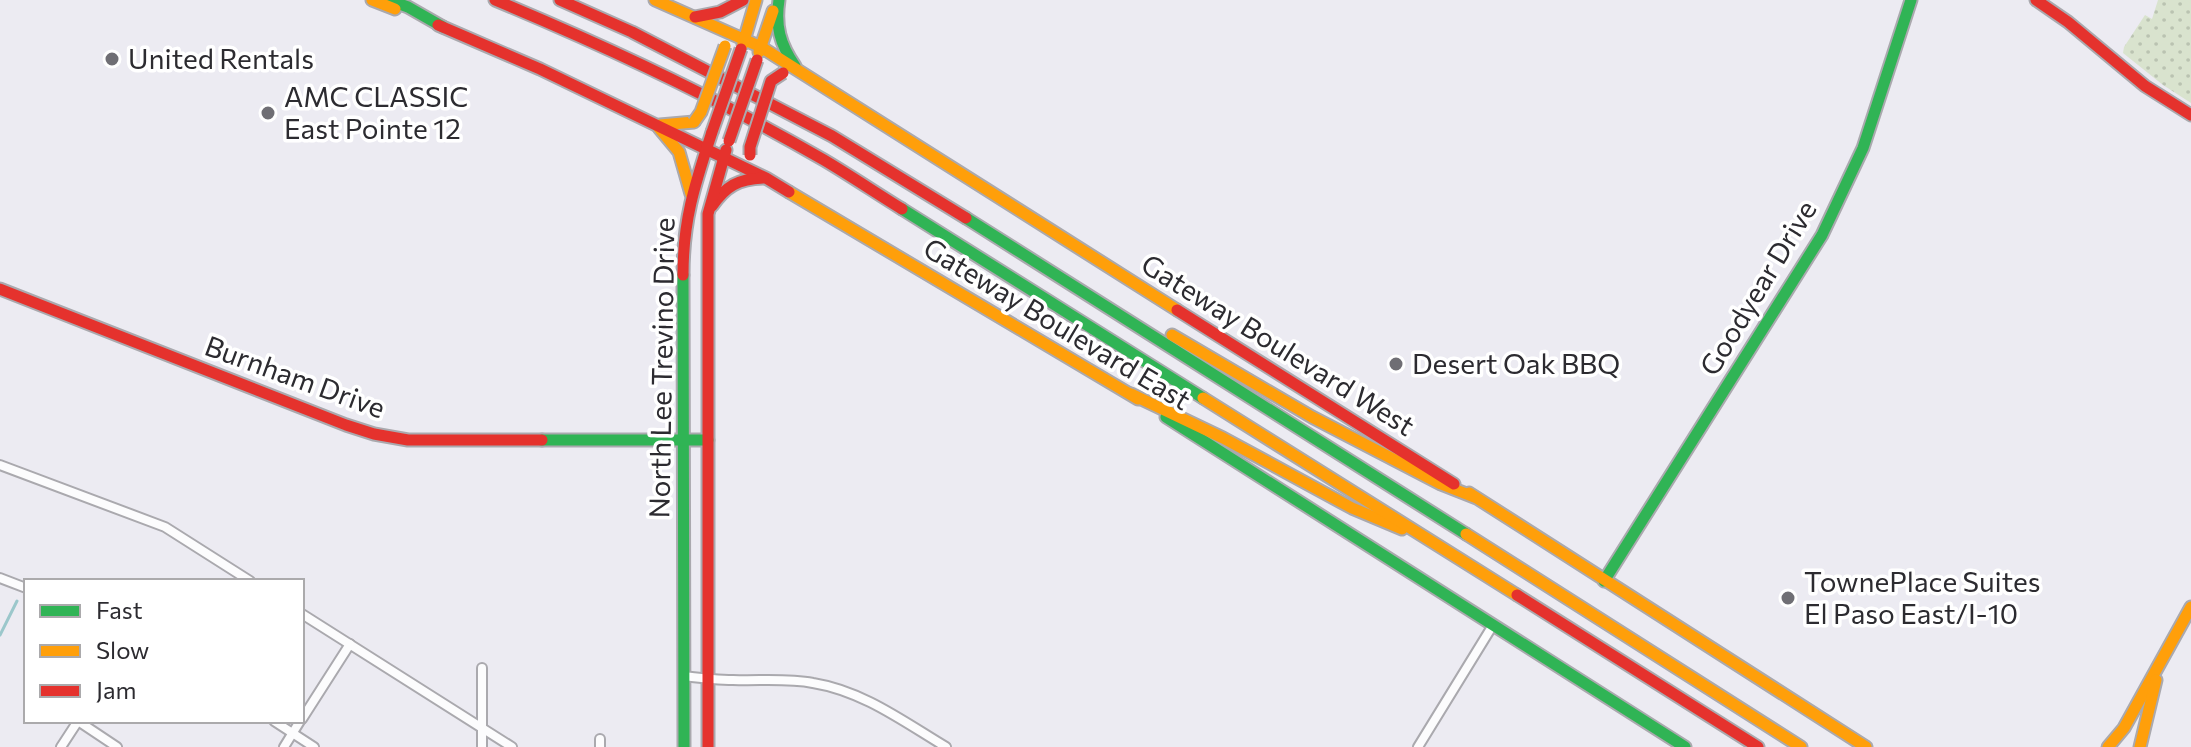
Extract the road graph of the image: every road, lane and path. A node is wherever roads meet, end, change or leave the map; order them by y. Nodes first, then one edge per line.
1 (372, 0) edge
2 (389, 0) edge
3 (495, 0) edge
4 (560, 0) edge
5 (655, 0) edge
6 (743, 0) edge
7 (756, 0) edge
8 (778, 0) edge
9 (1911, 0) edge
10 (2036, 0) edge
11 (694, 17) junction
12 (713, 25) junction
13 (443, 27) junction
14 (743, 44) junction
15 (761, 47) junction
16 (799, 71) junction
17 (2191, 115) edge
18 (656, 125) junction
19 (706, 150) junction
20 (724, 157) junction
21 (766, 178) junction
22 (691, 195) junction
23 (708, 214) junction
24 (1079, 288) junction
25 (0, 289) edge
26 (1131, 394) junction
27 (683, 440) junction
28 (708, 440) junction
29 (0, 465) edge
30 (1474, 497) junction
31 (1430, 539) junction
32 (0, 578) edge
33 (247, 579) edge
34 (1604, 581) junction
35 (24, 587) edge
36 (2191, 607) edge
37 (304, 615) edge
38 (1493, 625) junction
39 (350, 644) junction
40 (2160, 663) junction
41 (482, 668) dead end
42 (684, 676) junction
43 (708, 679) junction
44 (304, 715) edge
45 (77, 723) edge
46 (81, 723) edge
47 (277, 723) edge
48 (299, 723) edge
49 (482, 728) junction
50 (293, 733) junction
51 (61, 747) edge
52 (117, 747) edge
53 (284, 747) edge
54 (314, 747) edge
55 (482, 747) edge
56 (512, 747) edge
57 (684, 747) edge
58 (708, 747) edge
59 (946, 747) edge
60 (1418, 747) edge
61 (1685, 747) edge
62 (1758, 747) edge
63 (1801, 747) edge
64 (1866, 747) edge
65 (2108, 747) edge
66 (2140, 747) edge

1 - 13 main road, Gateway Boulevard East
2 - 13 main road
3 - 31 main road
4 - 24 main road
5 - 11 main road, Gateway Boulevard West
6 - 11 main road
7 - 14 main road, North Lee Trevino Drive
8 - 15 main road, North Lee Trevino Drive
8 - 16 main road
9 - 34 main road, Goodyear Drive
10 - 17 main road
11 - 12 main road, Gateway Boulevard West
12 - 14 main road, Gateway Boulevard West
12 - 18 main road, bridge
13 - 18 main road, Gateway Boulevard East
14 - 15 main road, Gateway Boulevard West
14 - 19 main road, North Lee Trevino Drive, bridge
15 - 16 main road, Gateway Boulevard West
15 - 20 main road, North Lee Trevino Drive, bridge
16 - 21 main road, bridge
16 - 30 main road, Gateway Boulevard West
18 - 19 main road, Gateway Boulevard East
18 - 22 main road
19 - 20 main road, Gateway Boulevard East
19 - 22 main road, North Lee Trevino Drive
20 - 21 main road, Gateway Boulevard East
20 - 23 main road, North Lee Trevino Drive
21 - 23 main road
21 - 26 main road, Gateway Boulevard East
22 - 27 main road, North Lee Trevino Drive
23 - 28 main road, North Lee Trevino Drive
24 - 30 main road
24 - 63 main road
25 - 27 main road, Burnham Drive
26 - 31 main road
26 - 38 main road, Gateway Boulevard East
27 - 28 main road, Burnham Drive
27 - 42 main road, North Lee Trevino Drive
28 - 43 main road, North Lee Trevino Drive
29 - 33 street
30 - 34 main road, Gateway Boulevard West
31 - 62 main road
32 - 35 street
34 - 64 main road, Gateway Boulevard West
36 - 40 main road
37 - 39 street
38 - 60 street
38 - 61 main road, Gateway Boulevard East
39 - 44 street
39 - 49 street
40 - 65 main road
40 - 66 main road
41 - 49 street
42 - 43 street
42 - 57 main road, North Lee Trevino Drive
43 - 58 main road, North Lee Trevino Drive
43 - 59 street
45 - 51 street
46 - 52 street
47 - 50 street
48 - 50 street
49 - 55 street
49 - 56 street
50 - 53 street
50 - 54 street

